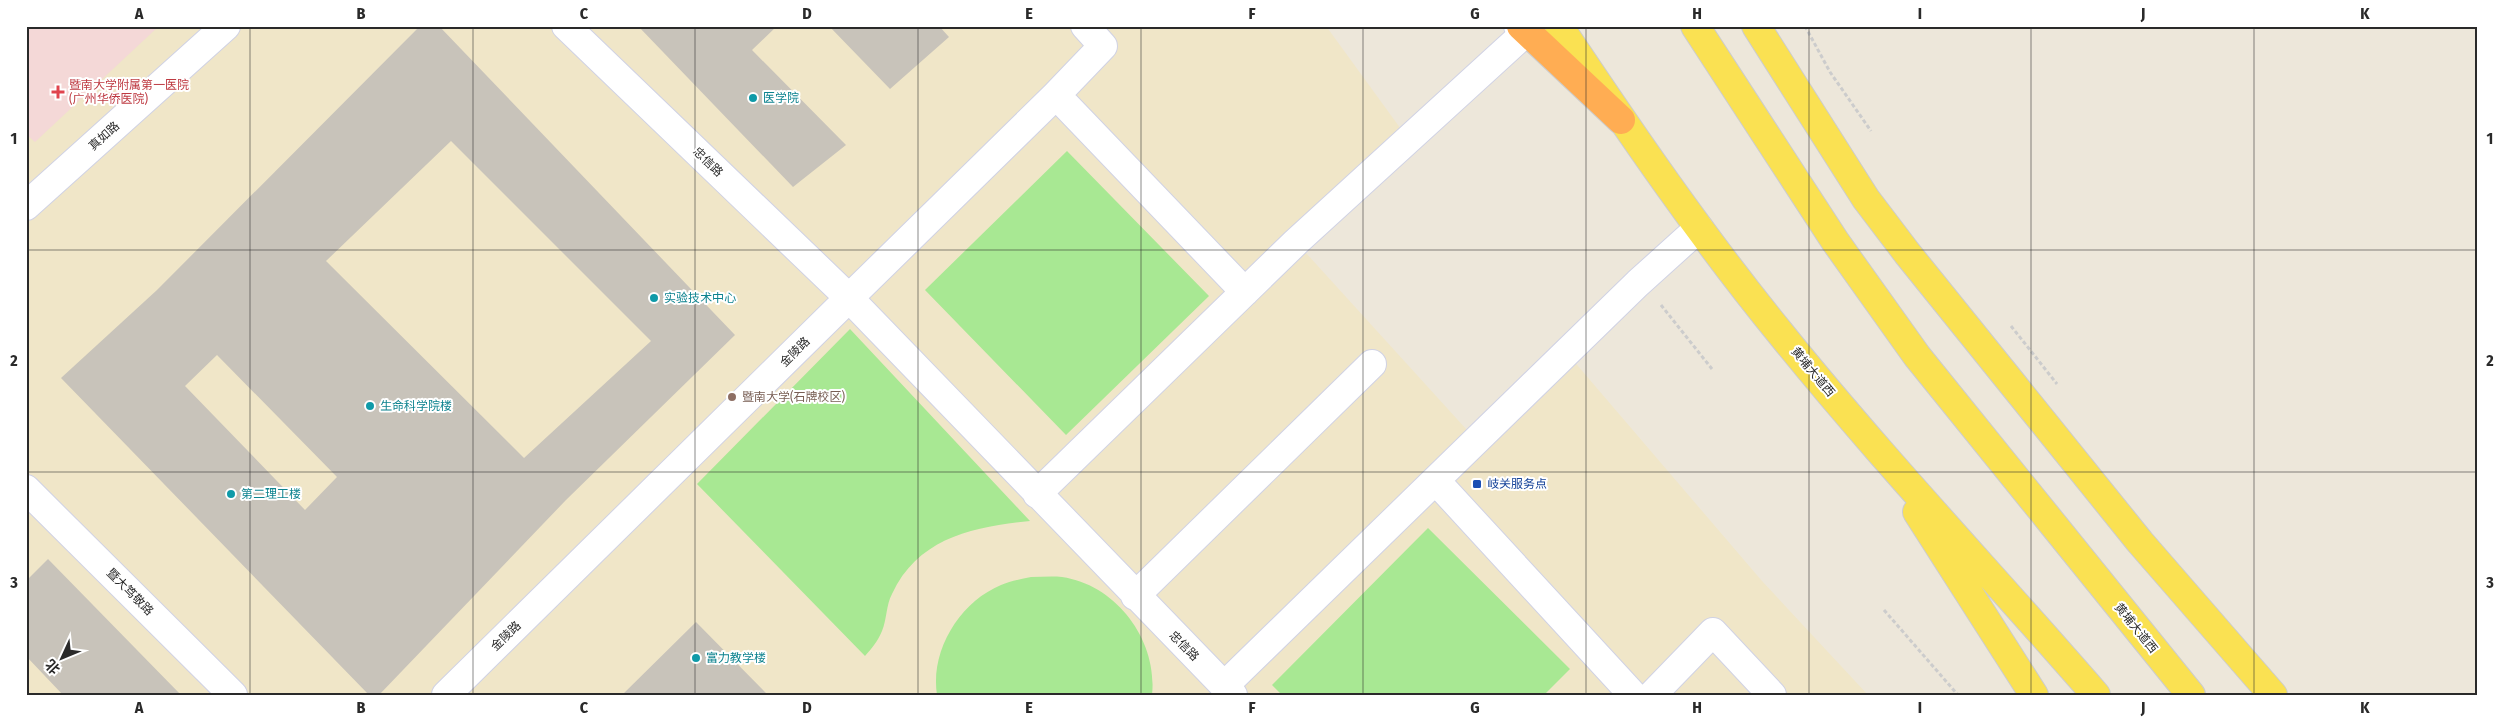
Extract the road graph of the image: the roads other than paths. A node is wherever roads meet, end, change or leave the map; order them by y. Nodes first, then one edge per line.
1 (226, 26) edge
2 (566, 26) edge
3 (1085, 26) edge
4 (1559, 26) edge
5 (1695, 26) edge
6 (1756, 26) edge
7 (1522, 28) edge
8 (1056, 95) junction
9 (1621, 120) junction
10 (26, 206) edge
11 (1699, 228) junction
12 (1245, 292) junction
13 (849, 298) junction
14 (1372, 364) dead end
15 (1874, 446) junction
16 (1436, 481) junction
17 (28, 493) edge
18 (1037, 494) junction
19 (1135, 596) junction
20 (1228, 690) edge
21 (233, 695) edge
22 (446, 695) edge
23 (1633, 695) edge
24 (1652, 695) edge
25 (1772, 695) edge
26 (2034, 695) edge
27 (2096, 695) edge
28 (2191, 695) edge
29 (2273, 695) edge

1 - 10 street, 真如路
2 - 13 street, 忠信路
3 - 8 street, 金陵路
4 - 9 main road, 黄埔大道西
5 - 28 main road, 黄埔大道西
6 - 29 main road
7 - 9 highway
7 - 12 street
8 - 12 street
8 - 13 street, 金陵路
9 - 11 main road, 黄埔大道西
11 - 15 main road, 黄埔大道西
11 - 16 street
12 - 18 street
13 - 18 street
13 - 22 street, 金陵路
14 - 19 street
15 - 26 main road
15 - 27 main road, 黄埔大道西
16 - 20 street
16 - 23 street
17 - 21 street, 暨大笃敬路
18 - 19 street
19 - 20 street, 忠信路
24 - 25 street

